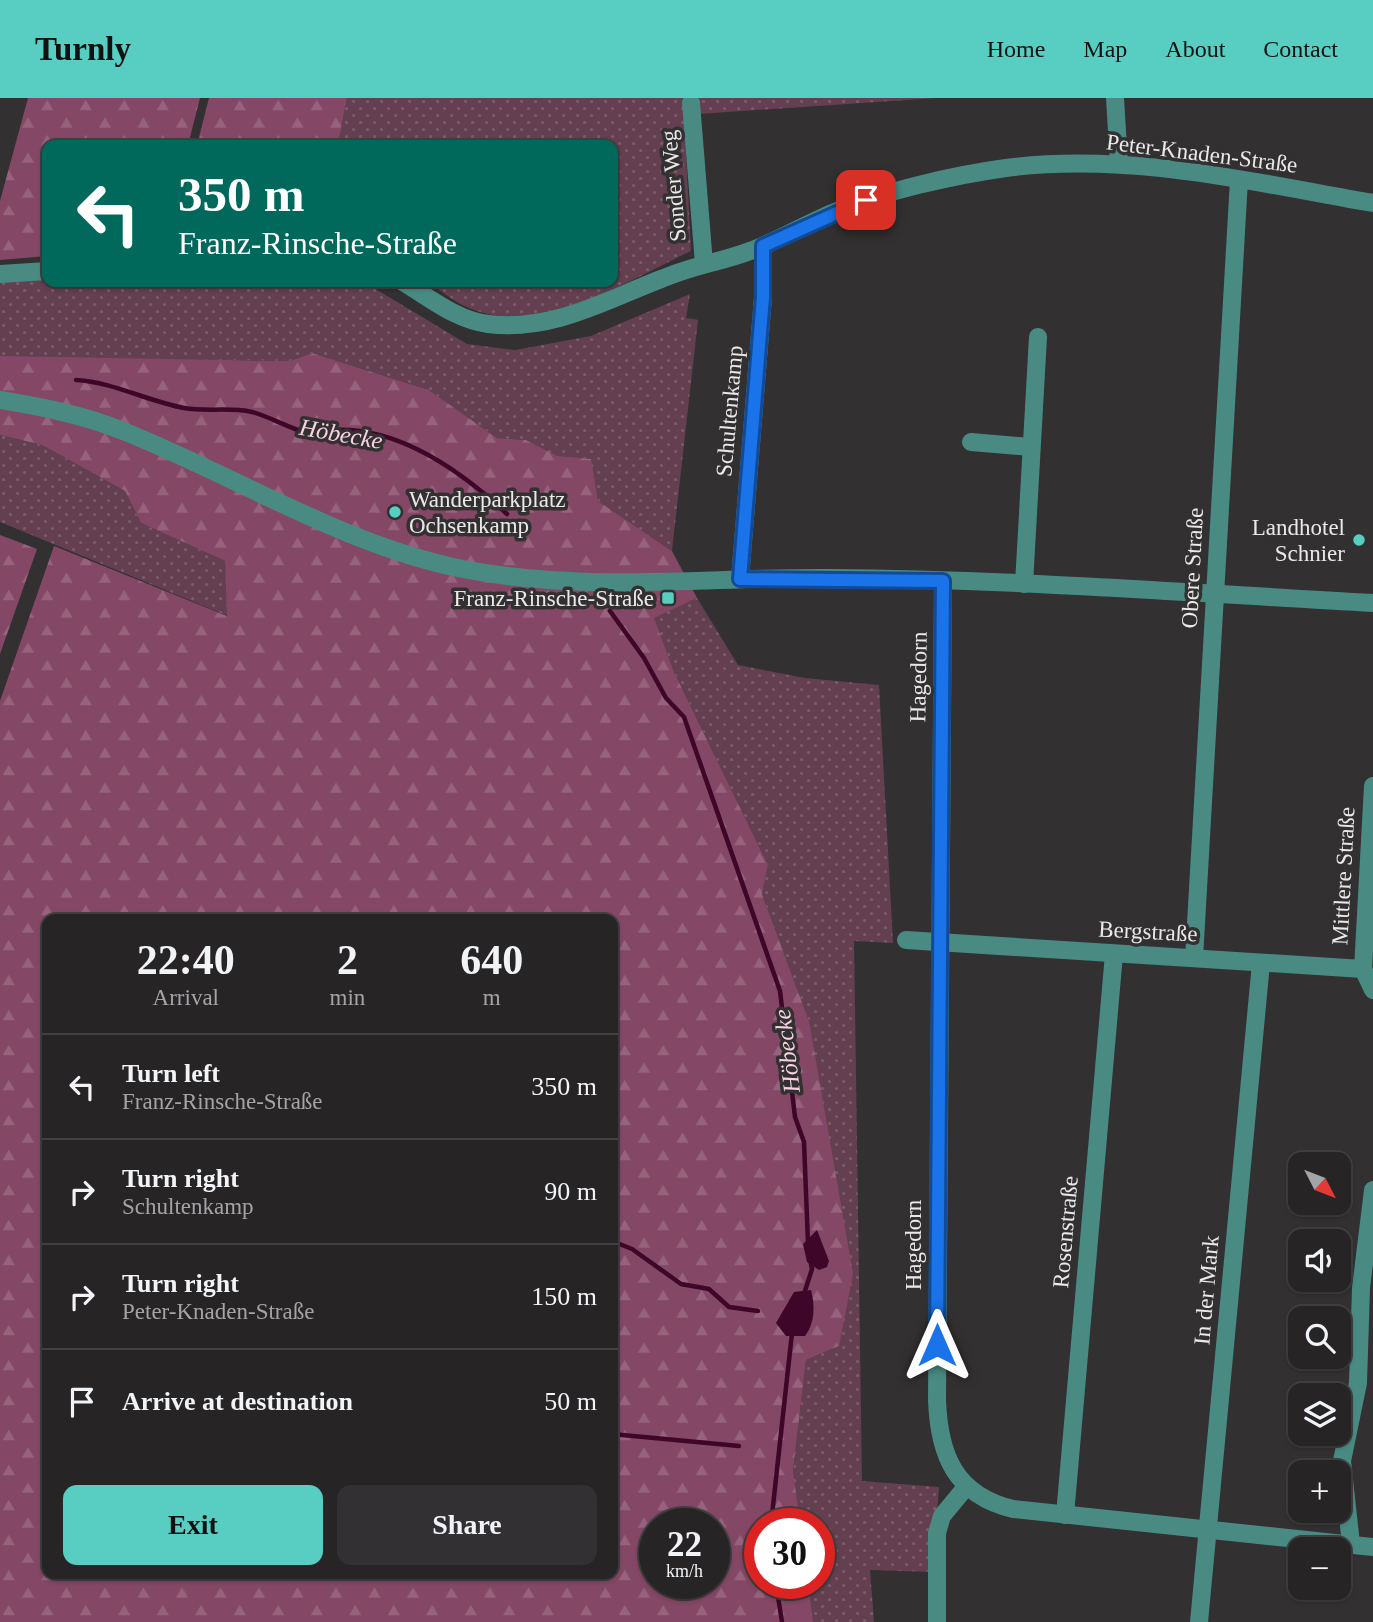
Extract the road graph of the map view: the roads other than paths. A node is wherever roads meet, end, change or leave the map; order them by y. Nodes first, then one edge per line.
1 (1115, 98) edge
2 (691, 103) dead end
3 (1119, 164) junction
4 (1239, 180) junction
5 (1373, 203) edge
6 (763, 246) junction
7 (704, 264) junction
8 (42, 271) edge
9 (0, 274) edge
10 (412, 287) edge
11 (1038, 337) dead end
12 (0, 400) edge
13 (971, 442) dead end
14 (1031, 447) junction
15 (740, 579) junction
16 (943, 581) junction
17 (1024, 584) junction
18 (1215, 594) junction
19 (1373, 603) edge
20 (1373, 786) edge
21 (906, 940) dead end
22 (940, 942) junction
23 (1114, 954) junction
24 (1194, 958) junction
25 (1261, 962) junction
26 (1363, 969) junction
27 (1373, 990) edge
28 (1373, 1190) edge
29 (966, 1487) junction
30 (1065, 1515) junction
31 (1208, 1530) junction
32 (1350, 1537) edge
33 (1288, 1538) edge
34 (1351, 1545) edge
35 (1373, 1546) edge
36 (937, 1622) edge
37 (1199, 1622) edge

1 - 3 street
2 - 7 street, Sonder Weg
3 - 4 street, Peter-Knaden-Straße
3 - 6 street, Peter-Knaden-Straße
4 - 5 street, Peter-Knaden-Straße
4 - 18 street, Obere Straße
6 - 7 street, Peter-Knaden-Straße
6 - 15 street, Schultenkamp
7 - 10 street, Peter-Knaden-Straße
8 - 9 street
11 - 14 street
12 - 15 street
13 - 14 street
14 - 17 street
15 - 16 street
16 - 17 street
16 - 22 street, Hagedorn
17 - 18 street
18 - 19 street
18 - 24 street, Obere Straße
20 - 26 street, Mittlere Straße
21 - 22 street, Bergstraße
22 - 23 street, Bergstraße
22 - 29 street, Hagedorn
23 - 24 street, Bergstraße
23 - 30 street, Rosenstraße
24 - 25 street, Bergstraße
25 - 26 street, Bergstraße
25 - 31 street, In der Mark
26 - 27 street
28 - 32 street
29 - 30 street
29 - 36 street
30 - 31 street
31 - 33 street
31 - 37 street, In der Mark
34 - 35 street

